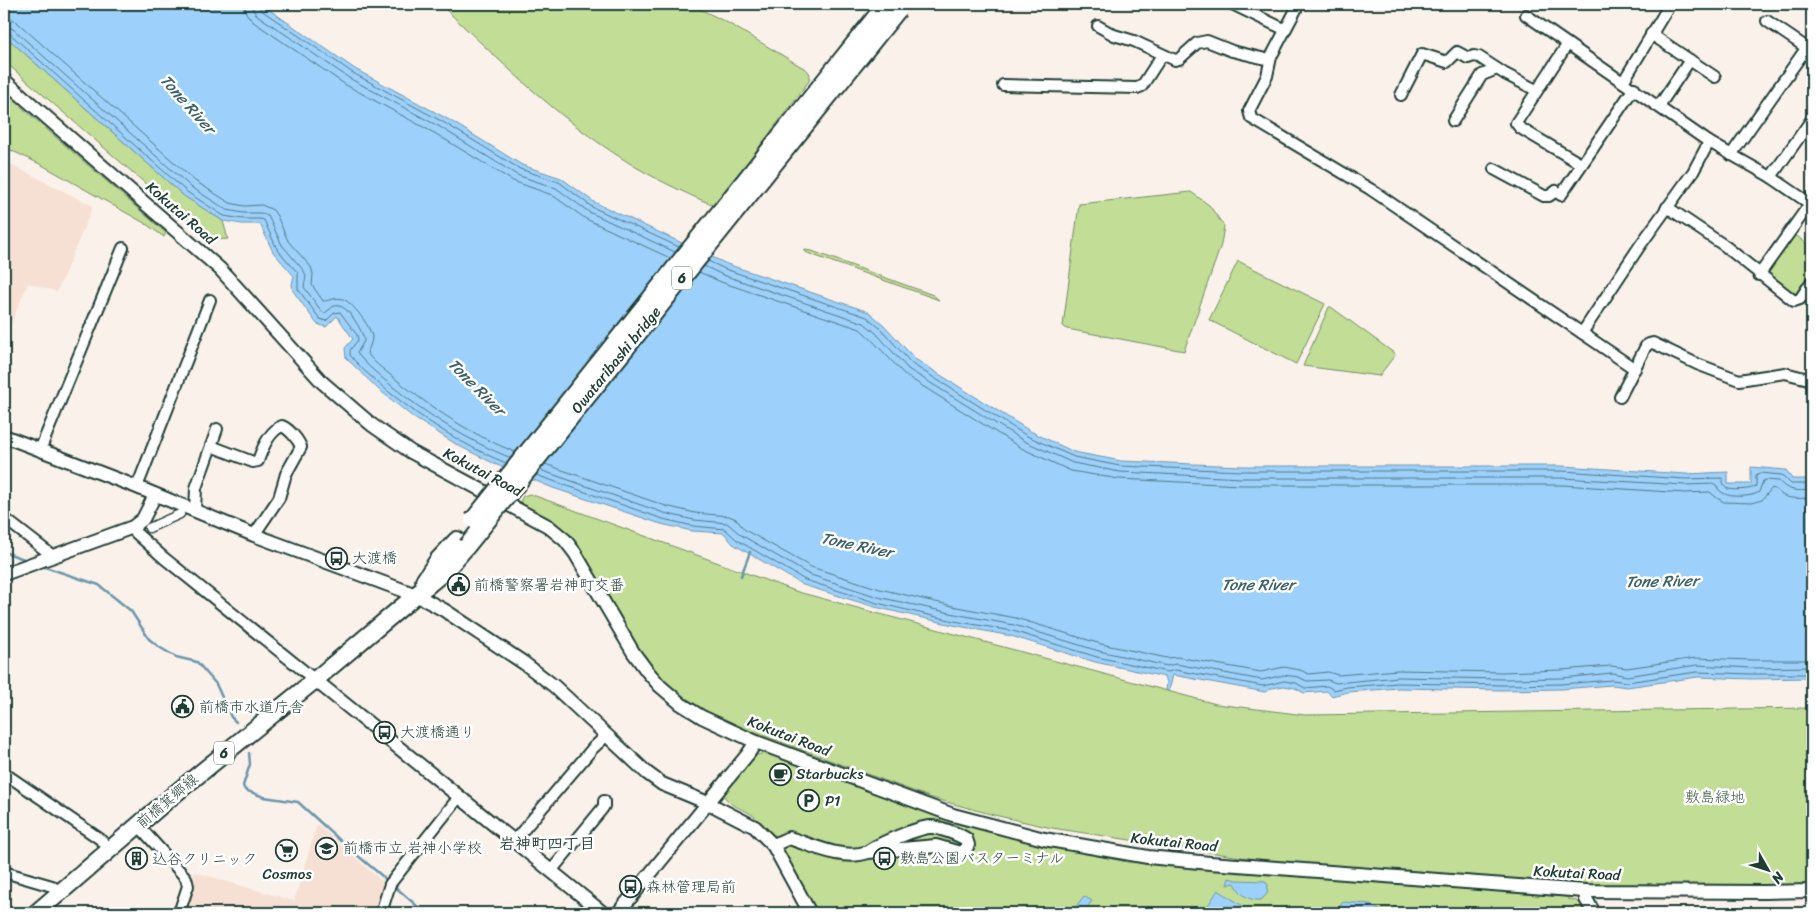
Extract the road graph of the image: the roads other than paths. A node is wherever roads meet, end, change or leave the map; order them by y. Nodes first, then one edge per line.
1 (1232, 4) edge
2 (1299, 4) edge
3 (1670, 4) edge
4 (896, 6) edge
5 (1526, 15) dead end
6 (1767, 21) dead end
7 (1098, 26) dead end
8 (1284, 30) junction
9 (1651, 34) junction
10 (1567, 45) junction
11 (1809, 49) edge
12 (1162, 55) junction
13 (1270, 60) junction
14 (1690, 60) junction
15 (1497, 69) junction
16 (1716, 77) dead end
17 (4, 80) edge
18 (1623, 82) junction
19 (1003, 85) dead end
20 (1634, 88) junction
21 (1536, 90) junction
22 (1401, 95) dead end
23 (1659, 106) junction
24 (1812, 119) edge
25 (1453, 121) dead end
26 (1709, 142) junction
27 (1731, 155) junction
28 (1581, 164) junction
29 (1494, 169) dead end
30 (1771, 177) junction
31 (1812, 203) edge
32 (1667, 207) junction
33 (123, 248) dead end
34 (1759, 274) junction
35 (1811, 284) edge
36 (210, 300) dead end
37 (1582, 333) junction
38 (1635, 369) junction
39 (1812, 380) edge
40 (1620, 397) dead end
41 (217, 429) dead end
42 (4, 436) edge
43 (211, 446) junction
44 (40, 450) junction
45 (137, 487) junction
46 (156, 495) junction
47 (195, 511) junction
48 (180, 514) dead end
49 (4, 518) edge
50 (133, 527) junction
51 (149, 528) dead end
52 (254, 535) junction
53 (462, 543) joint
54 (51, 557) junction
55 (4, 574) edge
56 (416, 596) junction
57 (315, 680) junction
58 (607, 736) junction
59 (756, 742) junction
60 (4, 773) edge
61 (459, 797) junction
62 (604, 801) dead end
63 (708, 803) junction
64 (138, 825) junction
65 (514, 841) junction
66 (773, 845) junction
67 (110, 849) junction
68 (868, 852) junction
69 (551, 870) junction
70 (4, 872) edge
71 (1812, 890) edge
72 (1585, 891) junction
73 (60, 892) junction
74 (36, 913) edge
75 (179, 913) edge
76 (381, 913) edge
77 (604, 913) edge
78 (618, 913) edge
79 (810, 913) edge
80 (1594, 913) edge

1 - 8 street
2 - 8 street
3 - 9 street
4 - 53 main road, Owataribashi bridge / 6, bridge
5 - 10 street
6 - 11 street
7 - 12 street
8 - 13 street
9 - 14 street
9 - 18 street
10 - 18 street
10 - 21 street
11 - 27 street
12 - 13 street
12 - 19 street
13 - 37 street
14 - 16 street
14 - 23 street
15 - 21 street
15 - 22 street
15 - 25 street
17 - 59 street, Kokutai Road
18 - 20 street
20 - 23 street
20 - 28 street
21 - 28 street
23 - 26 street
24 - 30 street
26 - 27 street
26 - 32 street
27 - 30 street
28 - 29 street
30 - 31 street
31 - 34 street
32 - 34 street
32 - 37 street
33 - 44 street
34 - 35 street
36 - 45 street
37 - 38 street
38 - 39 street
38 - 40 street
41 - 43 street
42 - 44 street
43 - 47 street
43 - 52 street
44 - 45 street
45 - 46 street
46 - 47 street
46 - 50 street
47 - 52 street
48 - 51 street
49 - 54 street
50 - 54 street
50 - 57 street
52 - 56 street
53 - 56 main road, 前橋箕郷線 / 6
54 - 55 street
56 - 57 main road, 前橋箕郷線 / 6
56 - 58 street
57 - 61 street
57 - 64 main road, 前橋箕郷線 / 6
58 - 63 street
58 - 65 street
59 - 63 street
59 - 72 street, Kokutai Road
60 - 67 street
61 - 65 street
61 - 76 street
62 - 69 street
63 - 66 street
63 - 78 street
64 - 67 main road, 前橋箕郷線 / 6
64 - 75 street
65 - 69 street
66 - 68 street
66 - 79 street
67 - 73 main road, 前橋箕郷線 / 6
68 - 68 street
69 - 77 street
70 - 73 street
71 - 72 street, Kokutai Road
72 - 80 street
73 - 74 main road, 前橋箕郷線 / 6

